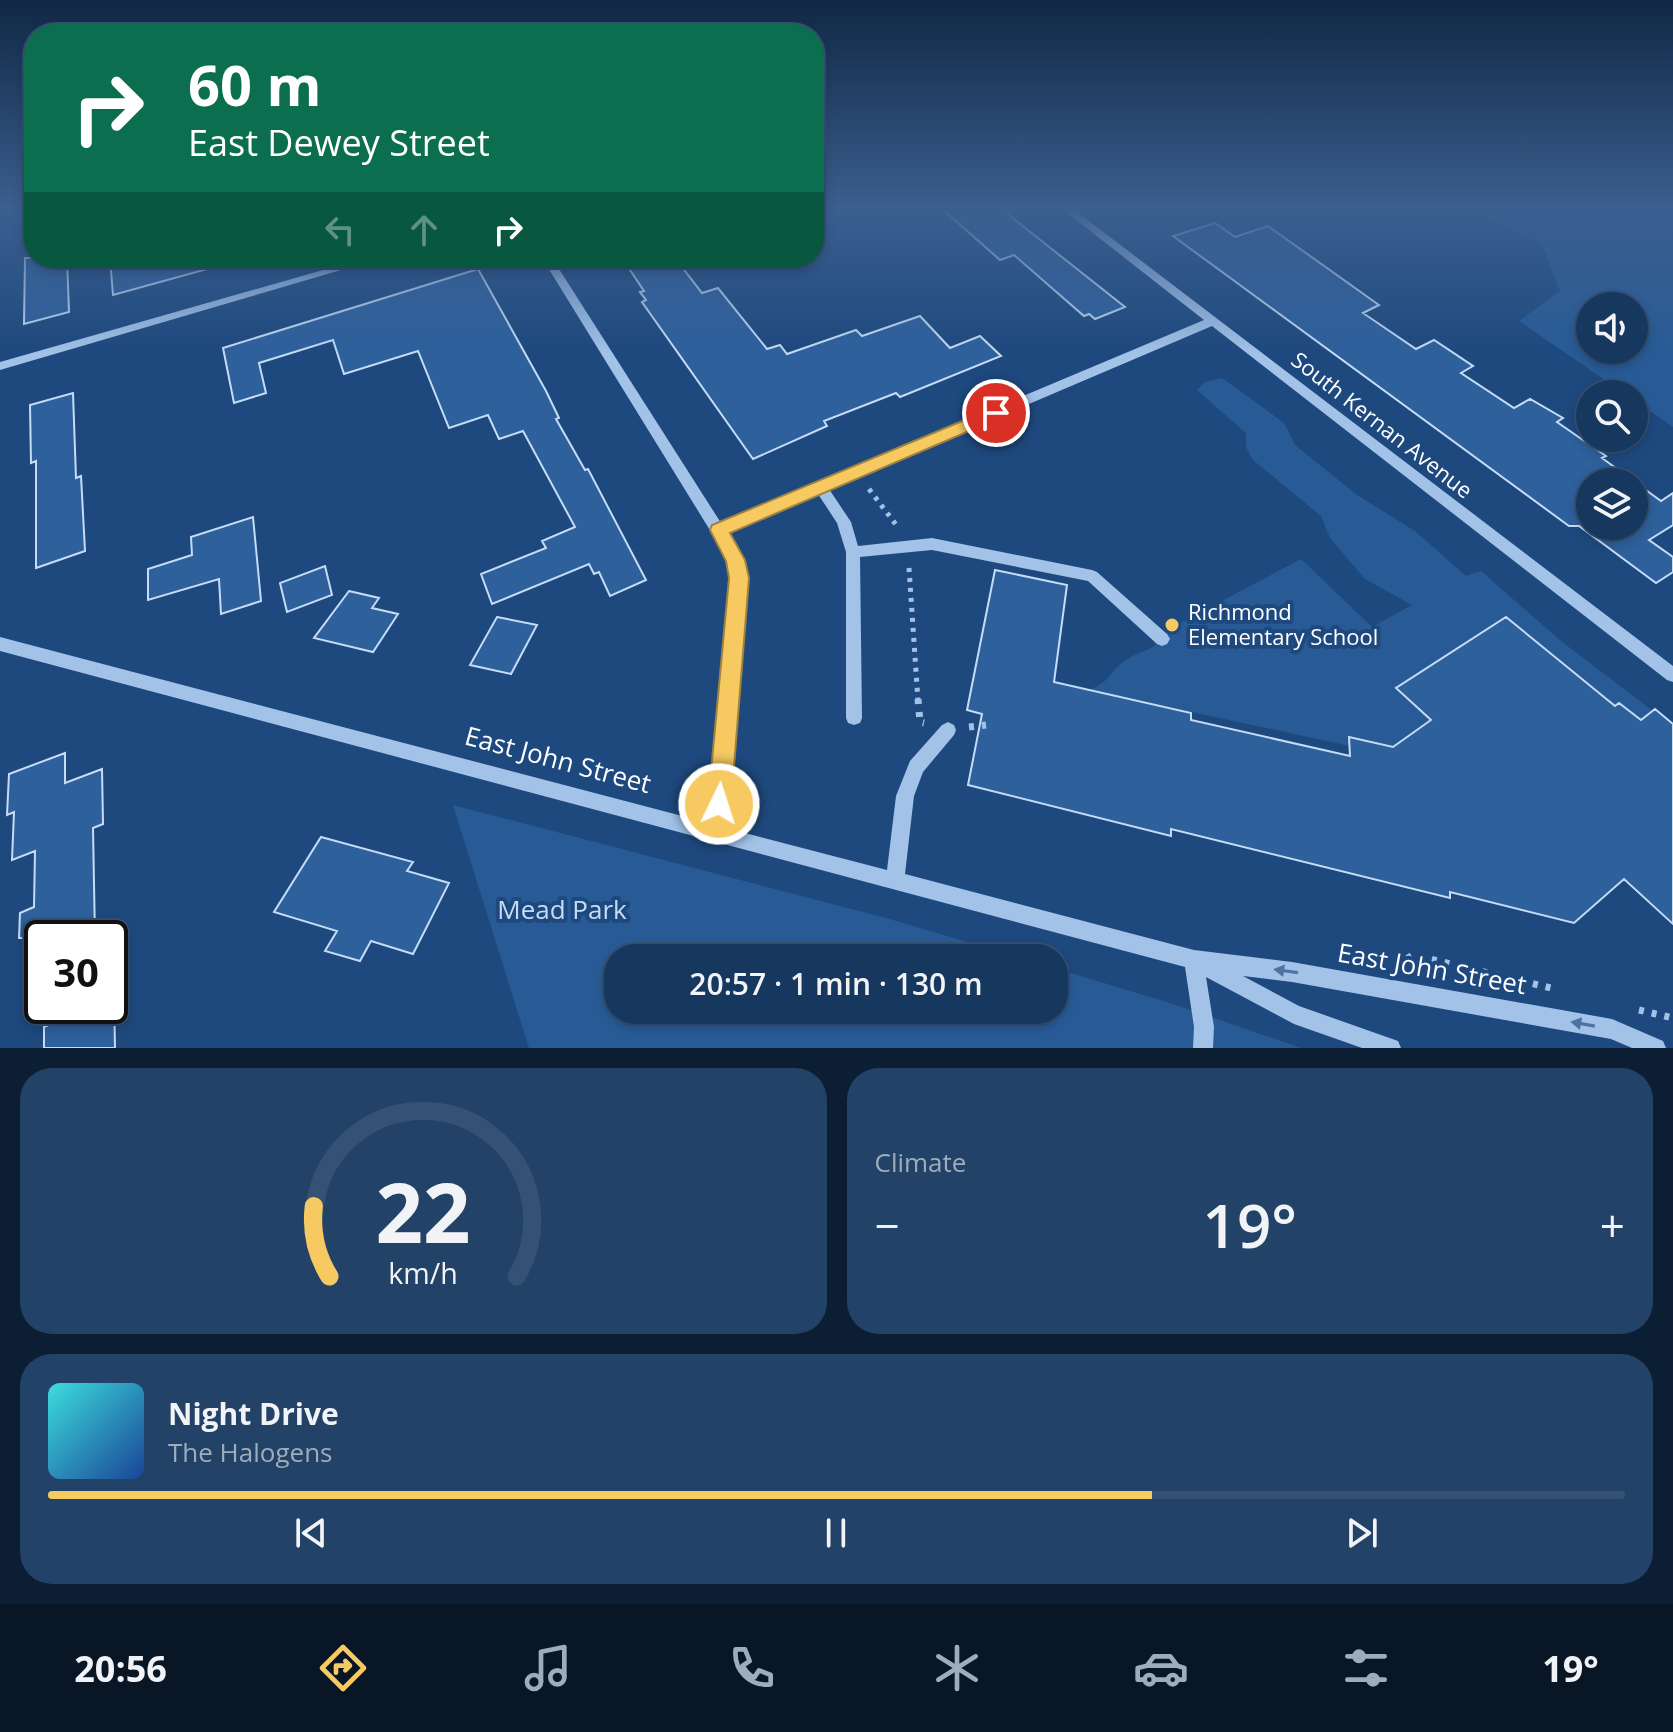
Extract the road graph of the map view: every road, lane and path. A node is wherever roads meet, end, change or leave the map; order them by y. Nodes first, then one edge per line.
1 (1130, 257) edge
2 (342, 268) edge
3 (553, 268) edge
4 (1213, 321) junction
5 (0, 366) edge
6 (857, 472) junction
7 (821, 487) junction
8 (719, 530) junction
9 (908, 547) junction
10 (853, 552) junction
11 (1162, 639) dead end
12 (0, 644) edge
13 (1673, 675) edge
14 (854, 718) dead end
15 (986, 725) dead end
16 (948, 730) junction
17 (717, 831) junction
18 (895, 878) junction
19 (1413, 955) dead end
20 (1194, 960) junction
21 (1554, 989) dead end
22 (1629, 1008) dead end
23 (1673, 1018) edge
24 (1203, 1048) edge
25 (1391, 1048) edge
26 (1656, 1048) edge

1 - 4 street, South Kernan Avenue
2 - 5 street
3 - 8 street
4 - 6 street
4 - 13 street, South Kernan Avenue
6 - 7 street
6 - 9 path
7 - 8 street
7 - 10 street
8 - 17 street
9 - 10 street
9 - 11 street
9 - 16 path
10 - 14 street
12 - 17 street, East John Street
15 - 16 path
16 - 18 street
17 - 18 street, East John Street
18 - 20 street, East John Street
19 - 21 path
20 - 24 street
20 - 25 street, East John Street
26 -> 20 street, East John Street
22 - 23 path

